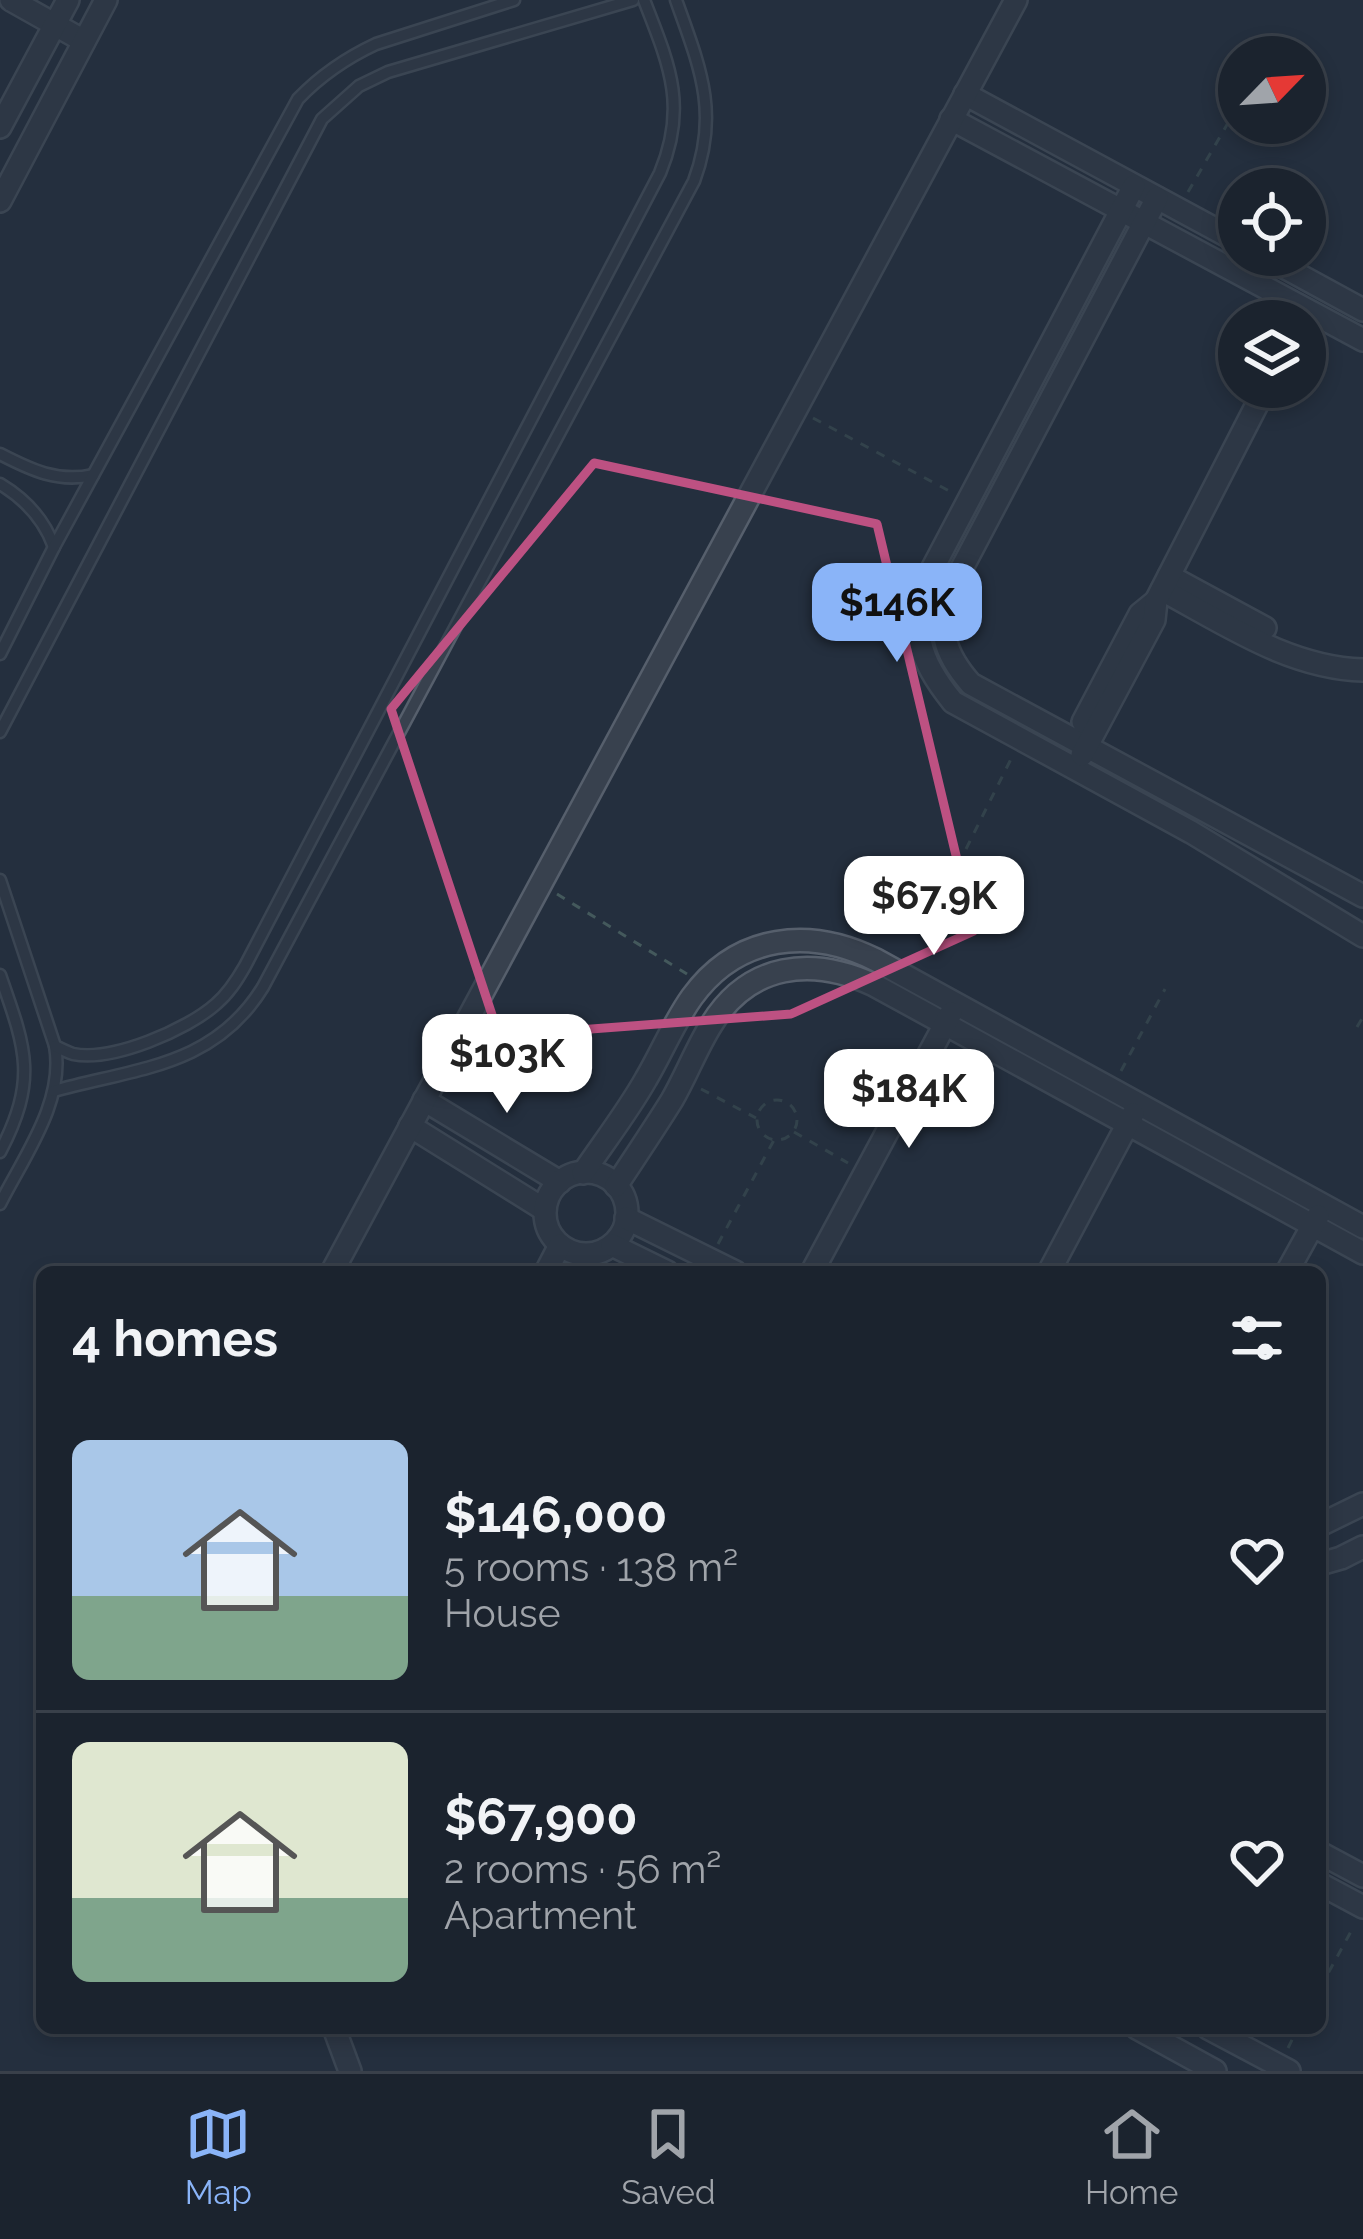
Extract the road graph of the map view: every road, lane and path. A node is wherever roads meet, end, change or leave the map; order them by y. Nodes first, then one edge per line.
1 (11, 0) edge
2 (514, 0) edge
3 (634, 0) edge
4 (644, 0) edge
5 (676, 0) edge
6 (1016, 0) edge
7 (66, 1) edge
8 (101, 9) edge
9 (55, 25) junction
10 (84, 41) junction
11 (965, 94) junction
12 (952, 119) junction
13 (0, 127) edge
14 (1218, 140) edge
15 (1135, 186) junction
16 (1157, 198) junction
17 (0, 201) edge
18 (1178, 209) junction
19 (1121, 210) junction
20 (1144, 222) junction
21 (1218, 231) edge
22 (1300, 276) edge
23 (1318, 286) junction
24 (1277, 300) edge
25 (1311, 300) edge
26 (1363, 310) edge
27 (1326, 325) edge
28 (1363, 340) edge
29 (1255, 408) edge
30 (796, 409) junction
31 (0, 454) edge
32 (93, 475) junction
33 (0, 484) edge
34 (968, 501) junction
35 (54, 547) junction
36 (1162, 589) junction
37 (0, 654) edge
38 (1363, 656) edge
39 (1363, 670) edge
40 (0, 732) edge
41 (1021, 740) junction
42 (1079, 744) junction
43 (1068, 765) junction
44 (966, 849) dead end
45 (0, 880) edge
46 (541, 884) junction
47 (1363, 896) edge
48 (1363, 936) edge
49 (0, 975) edge
50 (703, 983) junction
51 (1166, 989) dead end
52 (951, 1013) junction
53 (1363, 1017) edge
54 (1358, 1027) dead end
55 (56, 1046) junction
56 (682, 1079) junction
57 (1112, 1088) junction
58 (53, 1090) junction
59 (424, 1100) junction
60 (1133, 1114) junction
61 (758, 1119) junction
62 (410, 1126) junction
63 (793, 1132) junction
64 (774, 1140) junction
65 (0, 1152) edge
66 (866, 1172) junction
67 (584, 1173) junction
68 (560, 1181) junction
69 (616, 1186) junction
70 (0, 1204) edge
71 (545, 1210) junction
72 (1318, 1216) junction
73 (626, 1218) junction
74 (1363, 1227) edge
75 (560, 1245) junction
76 (1363, 1253) edge
77 (595, 1257) edge
78 (710, 1258) junction
79 (335, 1266) edge
80 (549, 1266) edge
81 (638, 1266) edge
82 (724, 1266) edge
83 (815, 1266) edge
84 (1052, 1266) edge
85 (1290, 1266) edge
86 (1363, 1504) edge
87 (1326, 1523) edge
88 (1363, 1547) edge
89 (1326, 1562) edge
90 (1326, 1856) edge
91 (1363, 1876) edge
92 (1326, 1887) edge
93 (1363, 1906) edge
94 (1352, 1928) dead end
95 (1326, 1977) edge
96 (336, 2034) edge
97 (1148, 2034) edge
98 (1219, 2034) edge
99 (1296, 2034) edge
100 (1284, 2068) edge
101 (350, 2071) edge
102 (1215, 2071) edge

1 - 9 street
2 - 32 lane
3 - 40 lane
4 - 55 lane
5 - 58 lane
6 - 11 street
7 - 8 street
7 - 9 street
8 - 10 street
9 - 10 street
9 - 13 street
10 - 17 street
11 - 12 street
11 - 15 street
12 - 19 street
12 - 30 street
14 - 18 path
15 - 16 street
15 - 19 street
16 - 18 street
16 - 20 street
18 - 21 street
19 - 20 street
19 - 34 street
20 - 24 street
20 - 42 street
22 - 23 street
23 - 25 street
23 - 26 street
27 - 28 street
29 - 36 street
30 - 34 path
30 - 46 street
31 - 32 lane
32 - 35 lane
33 - 35 lane
34 - 41 street
35 - 37 lane
36 - 38 street
36 - 39 street
36 - 42 street
41 - 43 street
41 - 44 path
42 - 43 street
42 - 47 street
43 - 48 street
45 - 55 lane
46 - 50 path
46 - 59 street
49 - 65 lane
50 - 52 street
50 - 67 street
51 - 57 path
52 - 56 street
52 - 57 street
52 - 60 street
52 - 66 street
53 - 54 path
55 - 58 lane
56 - 61 path
56 - 69 street
57 - 60 street
58 - 70 lane
59 - 62 street
59 - 68 street
60 - 72 street
60 - 84 street
61 - 63 path
61 - 64 path
62 - 71 street
62 - 79 street
63 - 64 path
63 - 66 path
64 - 78 path
66 - 83 street
67 - 68 street
67 - 69 street
68 - 71 street
69 - 73 street
71 - 75 street
72 - 74 street
72 - 76 street
72 - 85 street
73 - 77 street
73 - 78 street
75 - 77 street
75 - 80 street
77 - 81 street
78 - 82 street
86 - 87 street
88 - 89 street
90 - 91 street
92 - 93 street
94 - 95 path
96 - 101 street
97 - 102 street
98 - 100 street
99 - 100 path

